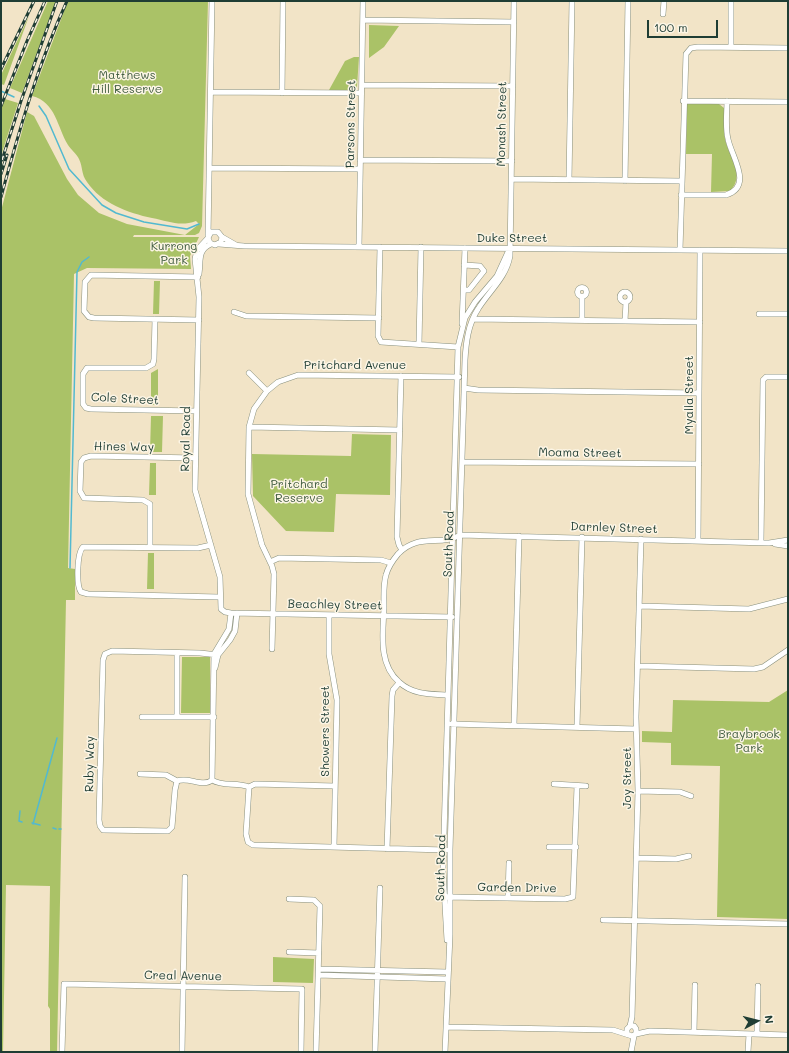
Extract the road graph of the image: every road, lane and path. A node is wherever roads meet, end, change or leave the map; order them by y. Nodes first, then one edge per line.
1 (212, 1) edge
2 (283, 1) edge
3 (363, 1) edge
4 (514, 1) edge
5 (572, 1) edge
6 (628, 1) edge
7 (664, 1) edge
8 (731, 1) edge
9 (663, 14) dead end
10 (363, 20) junction
11 (514, 22) junction
12 (731, 47) junction
13 (788, 48) edge
14 (362, 85) junction
15 (513, 86) junction
16 (211, 92) junction
17 (282, 93) junction
18 (361, 93) junction
19 (684, 101) junction
20 (727, 101) junction
21 (788, 102) edge
22 (360, 160) junction
23 (512, 161) junction
24 (210, 168) junction
25 (360, 169) junction
26 (512, 179) junction
27 (570, 180) junction
28 (625, 181) junction
29 (681, 181) junction
30 (681, 195) junction
31 (209, 218) junction
32 (215, 231) junction
33 (208, 237) junction
34 (222, 237) junction
35 (211, 244) junction
36 (219, 244) junction
37 (236, 245) junction
38 (359, 247) junction
39 (380, 247) junction
40 (420, 247) junction
41 (465, 248) junction
42 (510, 248) junction
43 (680, 250) junction
44 (700, 250) junction
45 (788, 251) edge
46 (464, 265) junction
47 (198, 277) junction
48 (464, 290) junction
49 (582, 297) dead end
50 (626, 302) dead end
51 (234, 312) dead end
52 (759, 314) dead end
53 (788, 314) edge
54 (378, 318) junction
55 (473, 319) junction
56 (155, 320) junction
57 (199, 320) junction
58 (582, 320) junction
59 (626, 321) junction
60 (700, 322) junction
61 (462, 327) junction
62 (420, 344) junction
63 (458, 347) junction
64 (249, 373) dead end
65 (401, 376) junction
66 (788, 376) edge
67 (457, 377) junction
68 (464, 377) junction
69 (464, 388) junction
70 (478, 390) junction
71 (267, 391) junction
72 (699, 393) junction
73 (464, 395) junction
74 (196, 411) junction
75 (249, 427) junction
76 (400, 430) junction
77 (196, 458) junction
78 (462, 462) junction
79 (699, 464) junction
80 (460, 535) junction
81 (519, 536) junction
82 (582, 538) junction
83 (641, 539) junction
84 (452, 540) junction
85 (788, 540) edge
86 (698, 541) junction
87 (761, 542) junction
88 (768, 543) junction
89 (211, 545) junction
90 (788, 546) edge
91 (150, 548) junction
92 (402, 550) junction
93 (270, 562) junction
94 (391, 562) junction
95 (219, 597) junction
96 (788, 599) edge
97 (640, 606) junction
98 (221, 609) joint
99 (231, 613) junction
100 (237, 613) junction
101 (273, 613) junction
102 (329, 615) junction
103 (384, 616) junction
104 (457, 616) junction
105 (450, 617) junction
106 (228, 638) junction
107 (272, 649) dead end
108 (788, 650) edge
109 (177, 653) junction
110 (216, 655) junction
111 (638, 666) junction
112 (399, 683) junction
113 (448, 695) junction
114 (142, 717) dead end
115 (177, 717) junction
116 (214, 717) junction
117 (447, 724) junction
118 (454, 724) junction
119 (514, 725) junction
120 (577, 727) junction
121 (636, 729) junction
122 (140, 774) dead end
123 (212, 780) junction
124 (177, 781) junction
125 (554, 784) dead end
126 (335, 786) junction
127 (577, 786) junction
128 (586, 786) dead end
129 (248, 787) junction
130 (638, 791) junction
131 (691, 796) dead end
132 (334, 847) junction
133 (550, 847) dead end
134 (576, 847) junction
135 (387, 849) junction
136 (443, 850) junction
137 (450, 850) junction
138 (690, 856) dead end
139 (636, 858) junction
140 (509, 863) dead end
141 (185, 877) dead end
142 (380, 888) dead end
143 (444, 896) junction
144 (450, 897) junction
145 (508, 898) junction
146 (289, 899) dead end
147 (603, 920) dead end
148 (634, 921) junction
149 (788, 924) edge
150 (448, 947) junction
151 (289, 952) dead end
152 (319, 953) junction
153 (318, 969) junction
154 (378, 970) junction
155 (447, 972) junction
156 (318, 975) junction
157 (378, 977) junction
158 (447, 979) junction
159 (695, 985) dead end
160 (184, 986) junction
161 (758, 986) dead end
162 (446, 1027) junction
163 (632, 1031) junction
164 (694, 1032) junction
165 (749, 1034) junction
166 (757, 1034) junction
167 (788, 1035) edge
168 (631, 1050) edge
169 (62, 1052) edge
170 (182, 1052) edge
171 (301, 1052) edge
172 (316, 1052) edge
173 (375, 1052) edge
174 (445, 1052) edge
175 (748, 1052) edge

1 - 16 street
2 - 17 street
3 - 10 street, Parsons Street
4 - 11 street, Monash Street
5 - 27 street
6 - 28 street
7 - 9 street
8 - 12 street
10 - 11 street
10 - 14 street, Parsons Street
11 - 15 street, Monash Street
12 - 13 street
12 - 19 street
14 - 15 street
14 - 18 street, Parsons Street
15 - 23 street, Monash Street
16 - 17 street
16 - 24 street
17 - 18 street
18 - 22 street, Parsons Street
19 - 20 street
19 - 29 street
20 - 21 street
20 - 30 street
22 - 23 street
22 - 25 street, Parsons Street
23 - 26 street, Monash Street
24 - 25 street
24 - 31 street
25 - 38 street, Parsons Street
26 - 27 street
26 - 42 street, Monash Street
27 - 28 street
28 - 29 street
29 - 30 street
30 - 43 street
31 - 32 street
31 - 33 street
32 - 33 street
32 - 34 street
33 - 35 street
33 - 47 street, Royal Road
34 - 36 street
34 - 37 street, Duke Street
35 - 36 street
35 - 47 street, Royal Road
36 - 37 street, Duke Street
37 - 38 street, Duke Street
38 - 39 street, Duke Street
39 - 40 street, Duke Street
39 - 54 street
40 - 41 street, Duke Street
40 - 62 street
41 - 42 street, Duke Street
41 - 46 street, South Road
42 - 43 street, Duke Street
42 - 55 street, South Road
42 - 61 street, South Road
43 - 44 street, Duke Street
44 - 45 street, Duke Street
44 - 60 street, Myalla Street
46 - 48 street, South Road
46 - 48 street
47 - 56 street
47 - 57 street, Royal Road
48 - 61 street, South Road
49 - 58 street
50 - 59 street
51 - 54 street
52 - 53 street
54 - 62 street
55 - 58 street
55 - 68 street, South Road
56 - 57 street
56 - 74 street, Cole Street
57 - 74 street, Royal Road
58 - 59 street
59 - 60 street
60 - 72 street, Myalla Street
61 - 63 street, South Road
62 - 63 street
63 - 67 street, South Road
64 - 71 street
65 - 67 street, Pritchard Avenue
65 - 71 street, Pritchard Avenue
65 - 76 street
66 - 87 street
67 - 68 street, Pritchard Avenue
67 - 84 street, South Road
68 - 69 street, South Road
69 - 70 street
69 - 73 street, South Road
70 - 72 street
70 - 73 street
71 - 75 street, Pritchard Avenue
72 - 79 street, Myalla Street
73 - 78 street, South Road
74 - 77 street, Royal Road
75 - 76 street
75 - 93 street, Pritchard Avenue
76 - 92 street
77 - 89 street, Royal Road
77 - 91 street, Hines Way
78 - 79 street, Moama Street
78 - 80 street, South Road
79 - 86 street, Myalla Street
80 - 81 street, Darnley Street
80 - 84 street
80 - 104 street, South Road
81 - 82 street, Darnley Street
81 - 119 street
82 - 83 street, Darnley Street
82 - 120 street
83 - 86 street, Darnley Street
83 - 97 street, Joy Street
84 - 92 street
84 - 105 street, South Road
85 - 88 street, Darnley Street
86 - 87 street, Darnley Street
87 - 88 street, Darnley Street
88 - 90 street, Darnley Street
89 - 91 street
89 - 95 street, Royal Road
91 - 95 street
92 - 94 street
93 - 94 street
93 - 101 street, Pritchard Avenue
94 - 103 street
95 - 98 street, Royal Road
96 - 97 street
97 - 111 street, Joy Street
98 - 99 street, Beachley Street
99 - 100 street, Beachley Street
99 - 106 street
100 - 101 street, Beachley Street
100 - 106 street
101 - 102 street, Beachley Street
101 - 107 street, Pritchard Avenue
102 - 103 street, Beachley Street
102 - 126 street, Showers Street
103 - 105 street, Beachley Street
103 - 112 street
104 - 105 street, Beachley Street
104 - 118 street, South Road
105 - 113 street, South Road
106 - 110 street
108 - 111 street
109 - 110 street, Ruby Way
109 - 115 street
109 - 124 street, Ruby Way
110 - 116 street
111 - 121 street, Joy Street
112 - 113 street
112 - 135 street
113 - 117 street, South Road
114 - 115 street
115 - 116 street
116 - 123 street
117 - 118 street
117 - 136 street, South Road
118 - 119 street
118 - 137 street, South Road
119 - 120 street
120 - 121 street
121 - 130 street, Joy Street
122 - 124 street
123 - 124 street
123 - 129 street
125 - 127 street
126 - 129 street
126 - 132 street, Showers Street
127 - 128 street
127 - 134 street, Garden Drive
129 - 132 street
130 - 131 street
130 - 139 street, Joy Street
132 - 135 street
133 - 134 street
134 - 145 street, Garden Drive
135 - 136 street
136 - 137 street
136 - 143 street, South Road
137 - 144 street, South Road
138 - 139 street
139 - 148 street, Joy Street
140 - 145 street
141 - 160 street
142 - 154 street
143 - 144 street, Garden Drive
143 - 150 street, South Road
144 - 145 street, Garden Drive
144 - 150 street, South Road
146 - 152 street
147 - 148 street
148 - 149 street
148 - 163 street, Joy Street
150 - 155 street, South Road
151 - 152 street
152 - 153 street
153 - 154 street
153 - 156 street
154 - 155 street
154 - 157 street
155 - 158 street, South Road
156 - 157 street
156 - 172 street
157 - 158 street
157 - 173 street
158 - 162 street, South Road
159 - 164 street
160 - 169 street, Creal Avenue
160 - 170 street
160 - 171 street, Creal Avenue
161 - 166 street
162 - 163 street
162 - 174 street, South Road
163 - 164 street
163 - 168 street, Joy Street
164 - 165 street
165 - 166 street
165 - 175 street
166 - 167 street

